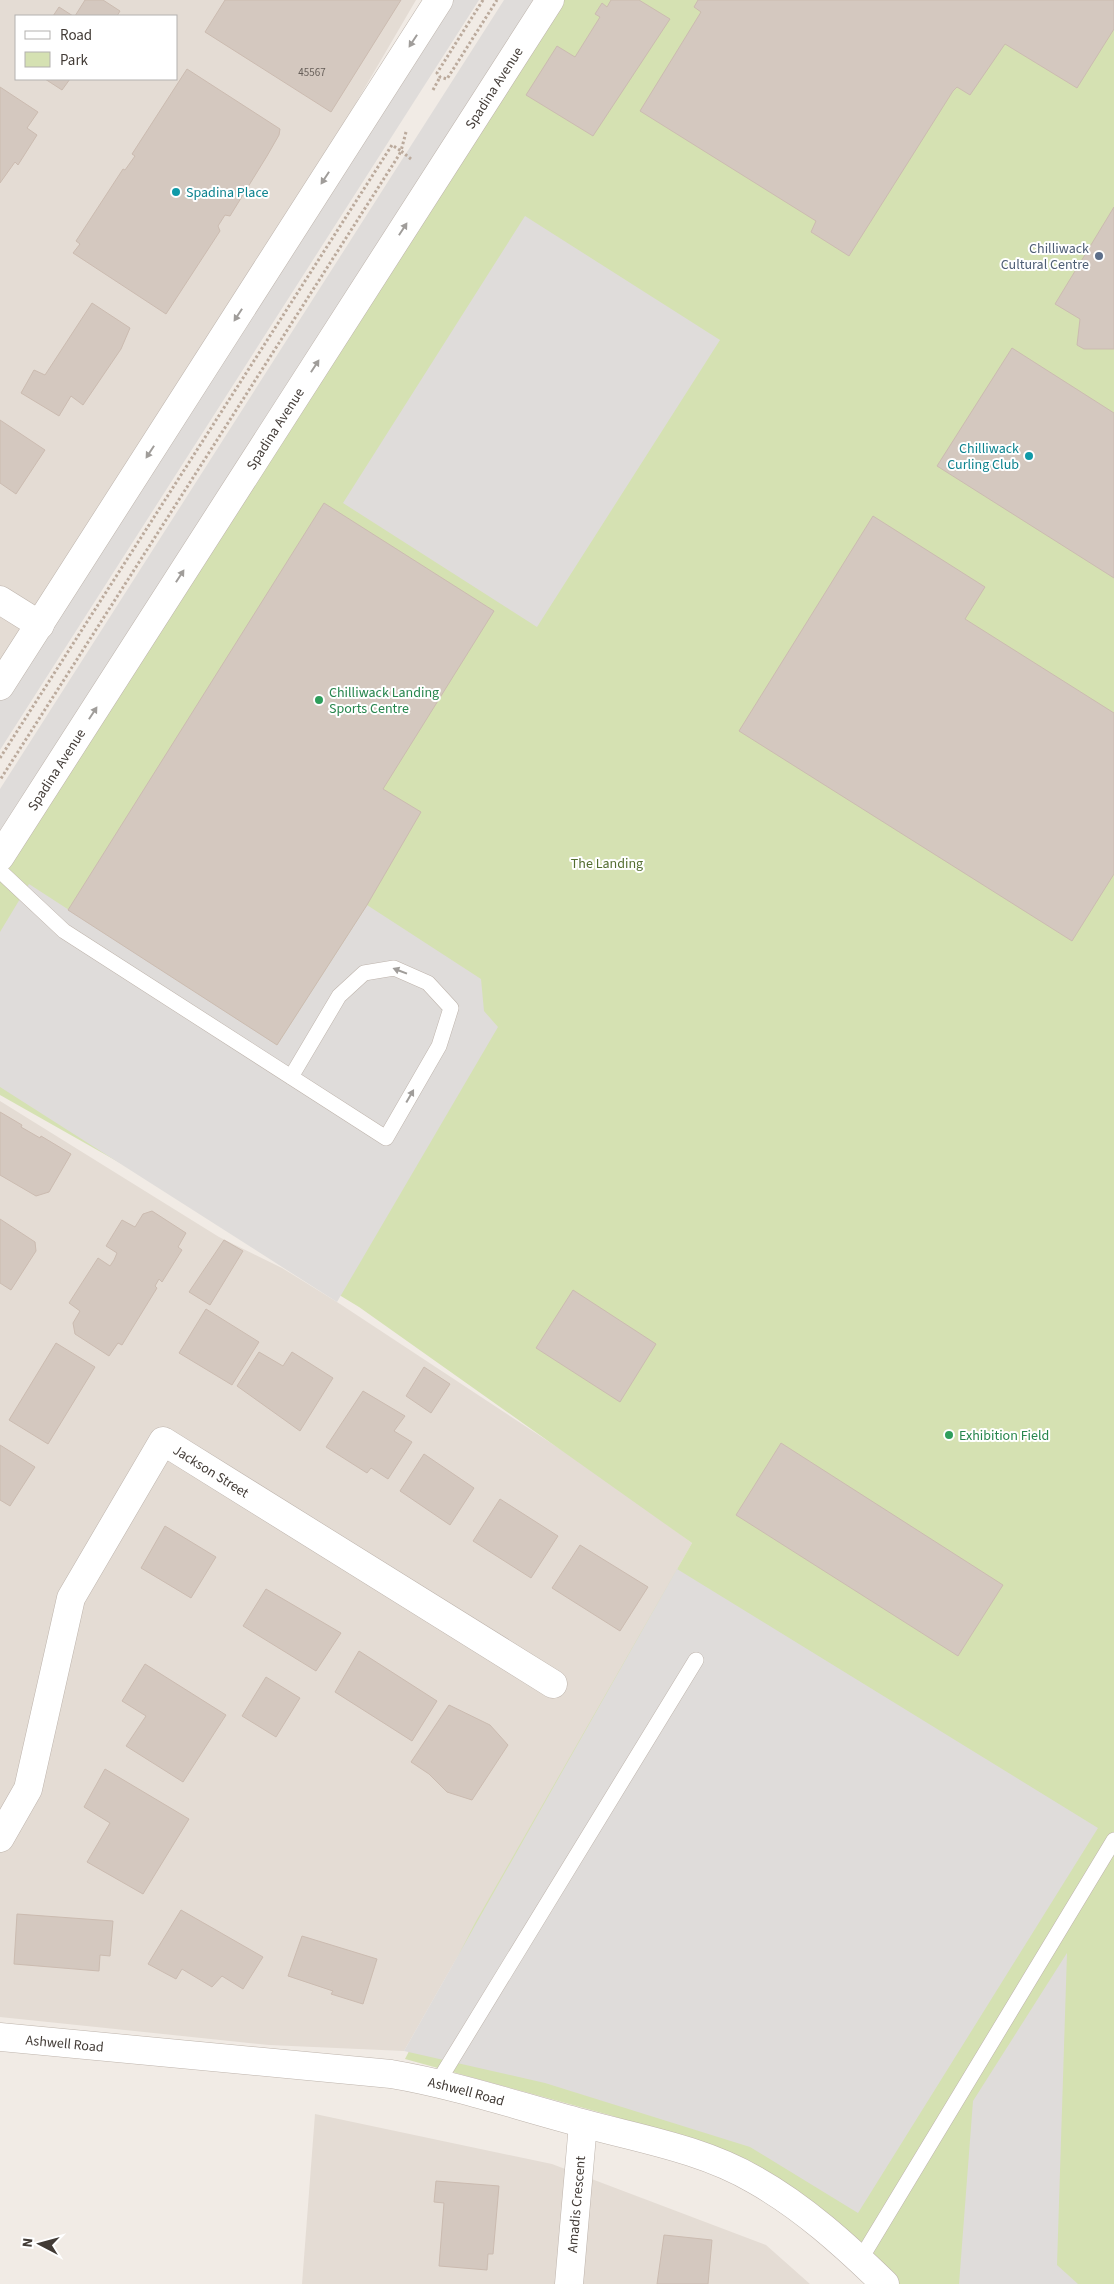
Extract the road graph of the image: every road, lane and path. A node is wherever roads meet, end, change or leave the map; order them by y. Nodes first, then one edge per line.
1 (439, 0) edge
2 (484, 0) edge
3 (497, 0) edge
4 (550, 0) edge
5 (440, 77) junction
6 (433, 90) dead end
7 (406, 132) dead end
8 (401, 151) junction
9 (413, 160) dead end
10 (0, 600) edge
11 (40, 625) junction
12 (0, 686) edge
13 (0, 758) edge
14 (0, 780) edge
15 (0, 857) edge
16 (0, 871) edge
17 (291, 1077) junction
18 (696, 1660) dead end
19 (553, 1684) dead end
20 (0, 1838) edge
21 (1114, 1840) edge
22 (0, 2037) edge
23 (438, 2082) junction
24 (583, 2124) junction
25 (860, 2260) junction
26 (570, 2284) edge
27 (885, 2284) edge

1 -> 11 street
2 - 5 path
3 - 5 path
15 -> 4 street, Spadina Avenue
5 - 6 path
7 - 8 path
8 - 9 path
8 - 13 path
8 - 14 path
10 - 11 street
11 - 12 street
16 - 17 lane
17 -> 17 lane
18 - 23 lane
19 - 20 street, Jackson Street
21 - 25 lane
22 - 23 street, Ashwell Road
23 - 24 street, Ashwell Road
24 - 25 street, Ashwell Road
24 - 26 street, Amadis Crescent
25 - 27 street, Ashwell Road

